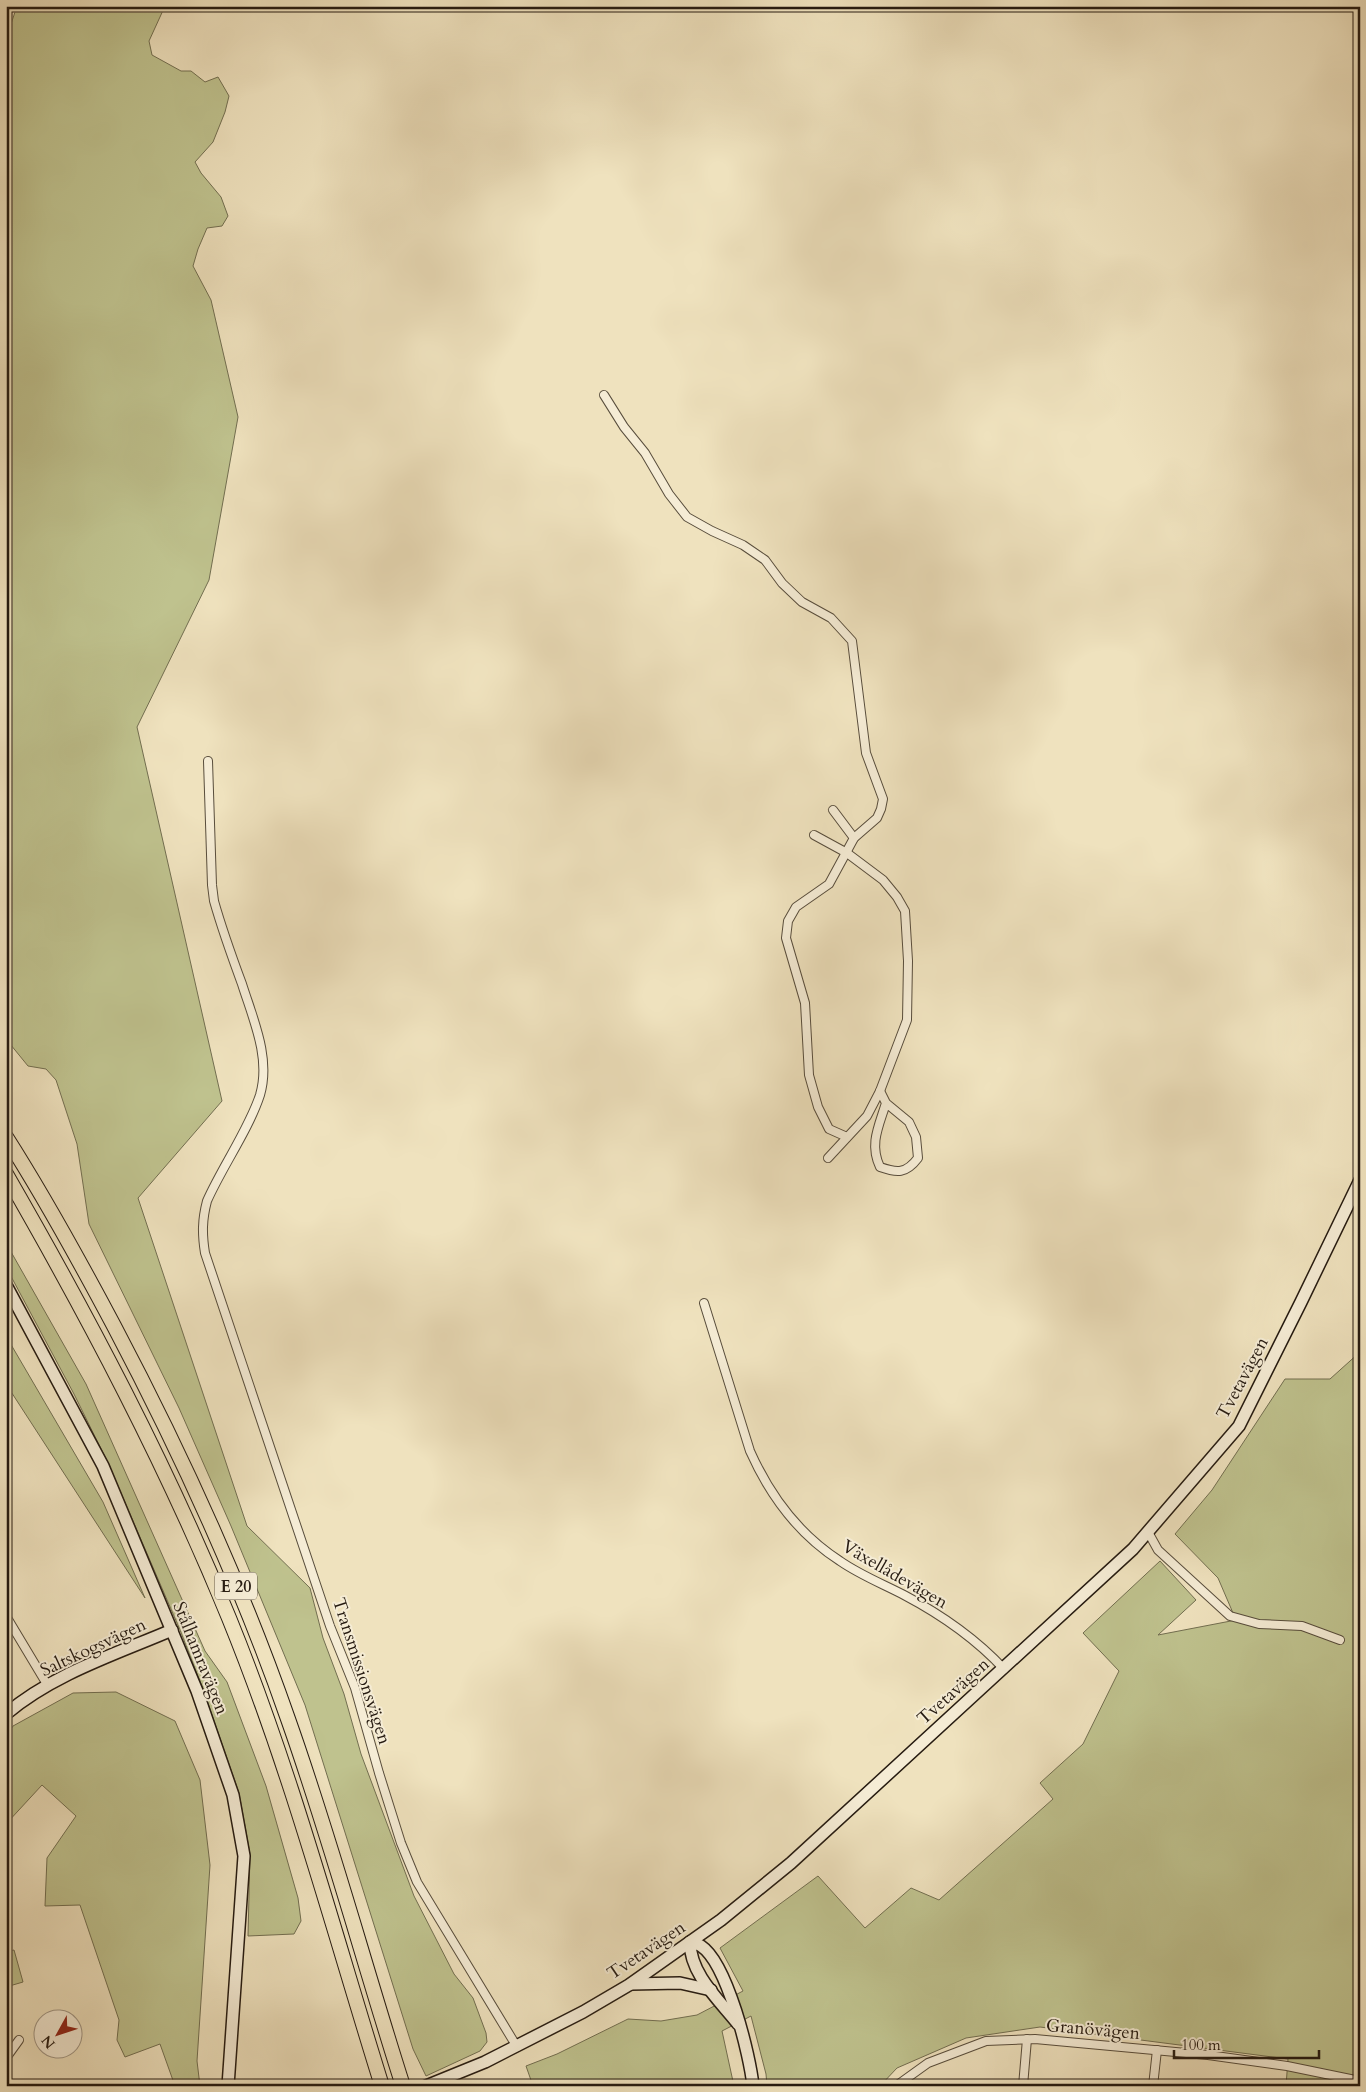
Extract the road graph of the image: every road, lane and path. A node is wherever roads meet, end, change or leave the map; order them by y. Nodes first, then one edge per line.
1 (604, 395) dead end
2 (208, 760) dead end
3 (833, 810) dead end
4 (814, 835) dead end
5 (854, 838) junction
6 (847, 853) junction
7 (880, 1091) junction
8 (886, 1103) junction
9 (6, 1137) edge
10 (847, 1137) junction
11 (828, 1158) dead end
12 (6, 1174) edge
13 (1360, 1180) edge
14 (6, 1285) edge
15 (704, 1303) dead end
16 (1148, 1532) junction
17 (6, 1616) edge
18 (172, 1630) junction
19 (1340, 1640) dead end
20 (1004, 1669) junction
21 (48, 1686) junction
22 (6, 1714) edge
23 (690, 1942) junction
24 (629, 1985) junction
25 (711, 1990) junction
26 (739, 2025) junction
27 (19, 2040) dead end
28 (1027, 2040) junction
29 (517, 2047) junction
30 (1157, 2050) junction
31 (6, 2058) edge
32 (1360, 2081) edge
33 (230, 2082) edge
34 (382, 2086) edge
35 (403, 2086) edge
36 (426, 2086) edge
37 (753, 2086) edge
38 (896, 2086) edge
39 (1023, 2086) edge
40 (1153, 2086) edge

1 - 5 street
2 - 29 street, Transmissionsvägen
3 - 5 street
4 - 6 street
5 - 6 street
6 - 7 street
6 - 10 street
7 - 8 street
7 - 10 street
8 - 8 street
9 - 35 highway, E 20
10 - 11 street
12 - 34 highway, E 20
13 - 16 main road, Tvetavägen
14 - 18 main road, Stålhamravägen
15 - 20 street, Växellådevägen
16 - 19 street
16 - 20 main road, Tvetavägen
17 - 21 street
18 - 21 main road, Saltskogsvägen
18 - 33 main road, Stålhamravägen
20 - 23 main road, Tvetavägen
21 - 22 main road, Saltskogsvägen
23 - 24 main road, Tvetavägen
23 - 25 main road
23 - 26 main road
24 - 25 main road
24 - 29 main road, Tvetavägen
25 - 26 main road
26 - 37 main road
27 - 31 street
28 - 30 street, Granövägen
28 - 38 street, Granövägen
28 - 39 street, Granövägen
29 - 36 main road, Tvetavägen
30 - 32 street, Granövägen
30 - 40 street, Granövägen

